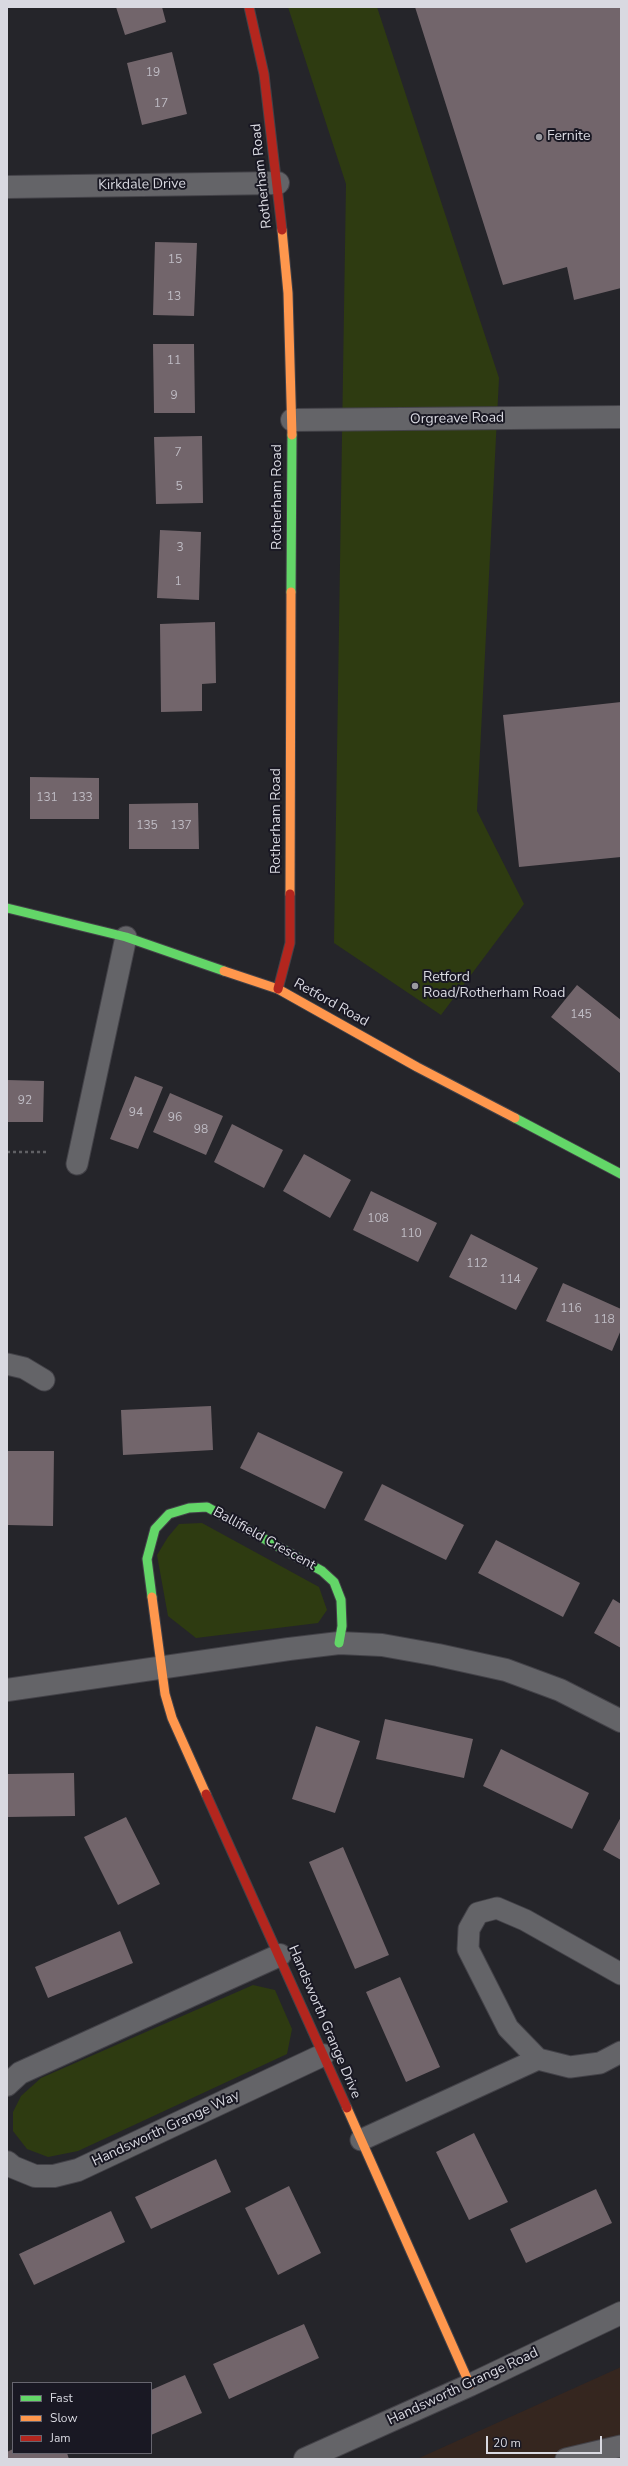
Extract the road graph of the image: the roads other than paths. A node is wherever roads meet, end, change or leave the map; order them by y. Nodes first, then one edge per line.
1 (249, 7) edge
2 (278, 183) junction
3 (7, 187) edge
4 (621, 417) edge
5 (292, 420) junction
6 (7, 908) edge
7 (126, 937) junction
8 (278, 989) junction
9 (78, 1158) road end
10 (621, 1174) edge
11 (7, 1364) edge
12 (44, 1380) dead end
13 (339, 1643) junction
14 (162, 1667) junction
15 (7, 1690) edge
16 (621, 1720) edge
17 (280, 1955) junction
18 (621, 1974) edge
19 (621, 2052) edge
20 (323, 2055) junction
21 (538, 2059) junction
22 (7, 2085) edge
23 (361, 2140) junction
24 (7, 2162) edge
25 (621, 2313) edge
26 (470, 2385) junction
27 (621, 2446) edge
28 (305, 2459) edge
29 (566, 2459) edge

1 - 2 main road, Rotherham Road
2 - 3 street, Kirkdale Drive
2 - 5 main road, Rotherham Road
4 - 5 street, Orgreave Road
5 - 8 main road, Rotherham Road
6 - 7 main road, Retford Road
7 - 8 main road, Retford Road
7 - 9 lane
8 - 10 main road, Retford Road
11 - 12 lane
13 - 14 street
13 - 14 main road, Ballifield Crescent
13 - 16 street
14 - 15 street
14 - 17 main road, Handsworth Grange Drive
17 - 20 main road, Handsworth Grange Drive
17 - 22 street
18 - 21 lane
19 - 21 lane
20 - 23 main road, Handsworth Grange Drive
20 - 24 street, Handsworth Grange Way
21 - 23 lane
23 - 26 main road, Handsworth Grange Drive
25 - 26 street, Handsworth Grange Road
26 - 28 street, Handsworth Grange Road
27 - 29 lane

